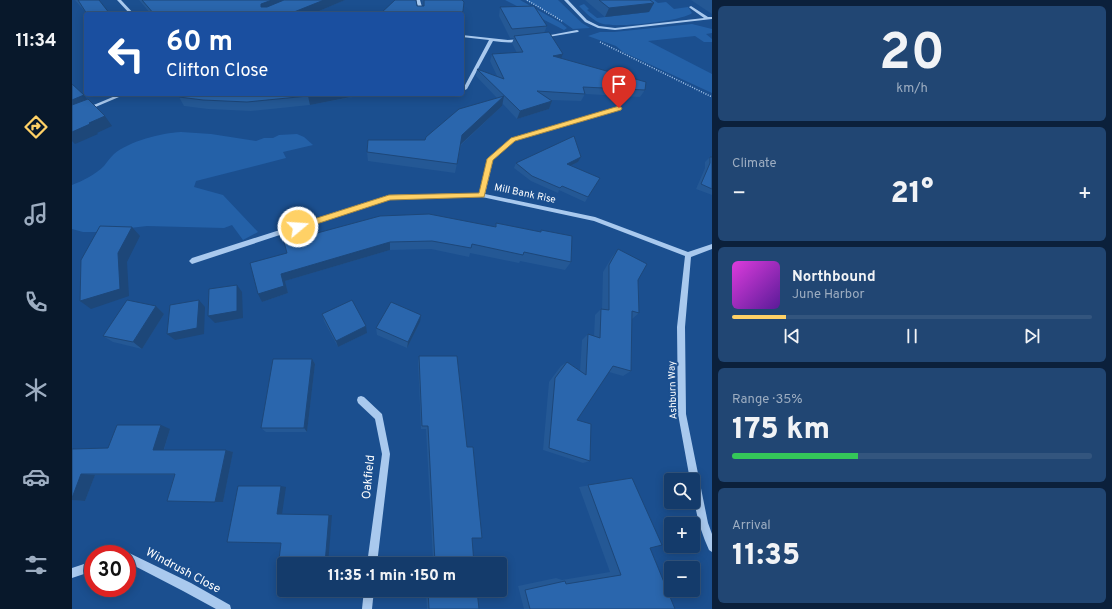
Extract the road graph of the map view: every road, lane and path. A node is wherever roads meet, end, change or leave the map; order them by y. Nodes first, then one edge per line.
1 (121, 0) edge
2 (418, 0) edge
3 (526, 0) edge
4 (566, 0) edge
5 (691, 7) dead end
6 (130, 12) edge
7 (420, 12) edge
8 (707, 18) junction
9 (712, 18) edge
10 (712, 22) edge
11 (577, 31) junction
12 (464, 36) edge
13 (492, 39) junction
14 (528, 39) edge
15 (535, 39) edge
16 (465, 89) dead end
17 (119, 96) edge
18 (712, 98) edge
19 (619, 108) dead end
20 (72, 116) edge
21 (482, 195) junction
22 (712, 246) edge
23 (688, 255) junction
24 (192, 261) dead end
25 (361, 400) dead end
26 (712, 547) edge
27 (373, 557) edge
28 (136, 562) edge
29 (84, 569) edge
30 (72, 573) edge
31 (368, 597) edge
32 (226, 609) edge
33 (366, 609) edge

1 - 6 street
2 - 7 street
3 - 11 path
4 - 8 street
5 - 8 street
8 - 9 street
8 - 10 street
11 - 15 street
11 - 18 path
12 - 13 street
13 - 14 street
13 - 16 street
17 - 20 street
19 - 21 street
21 - 23 street, Mill Bank Rise
21 - 24 street, Mill Bank Rise
22 - 23 street
23 - 26 street, Ashburn Way
25 - 27 street, Oakfield
28 - 32 street, Windrush Close
29 - 30 street
31 - 33 street

